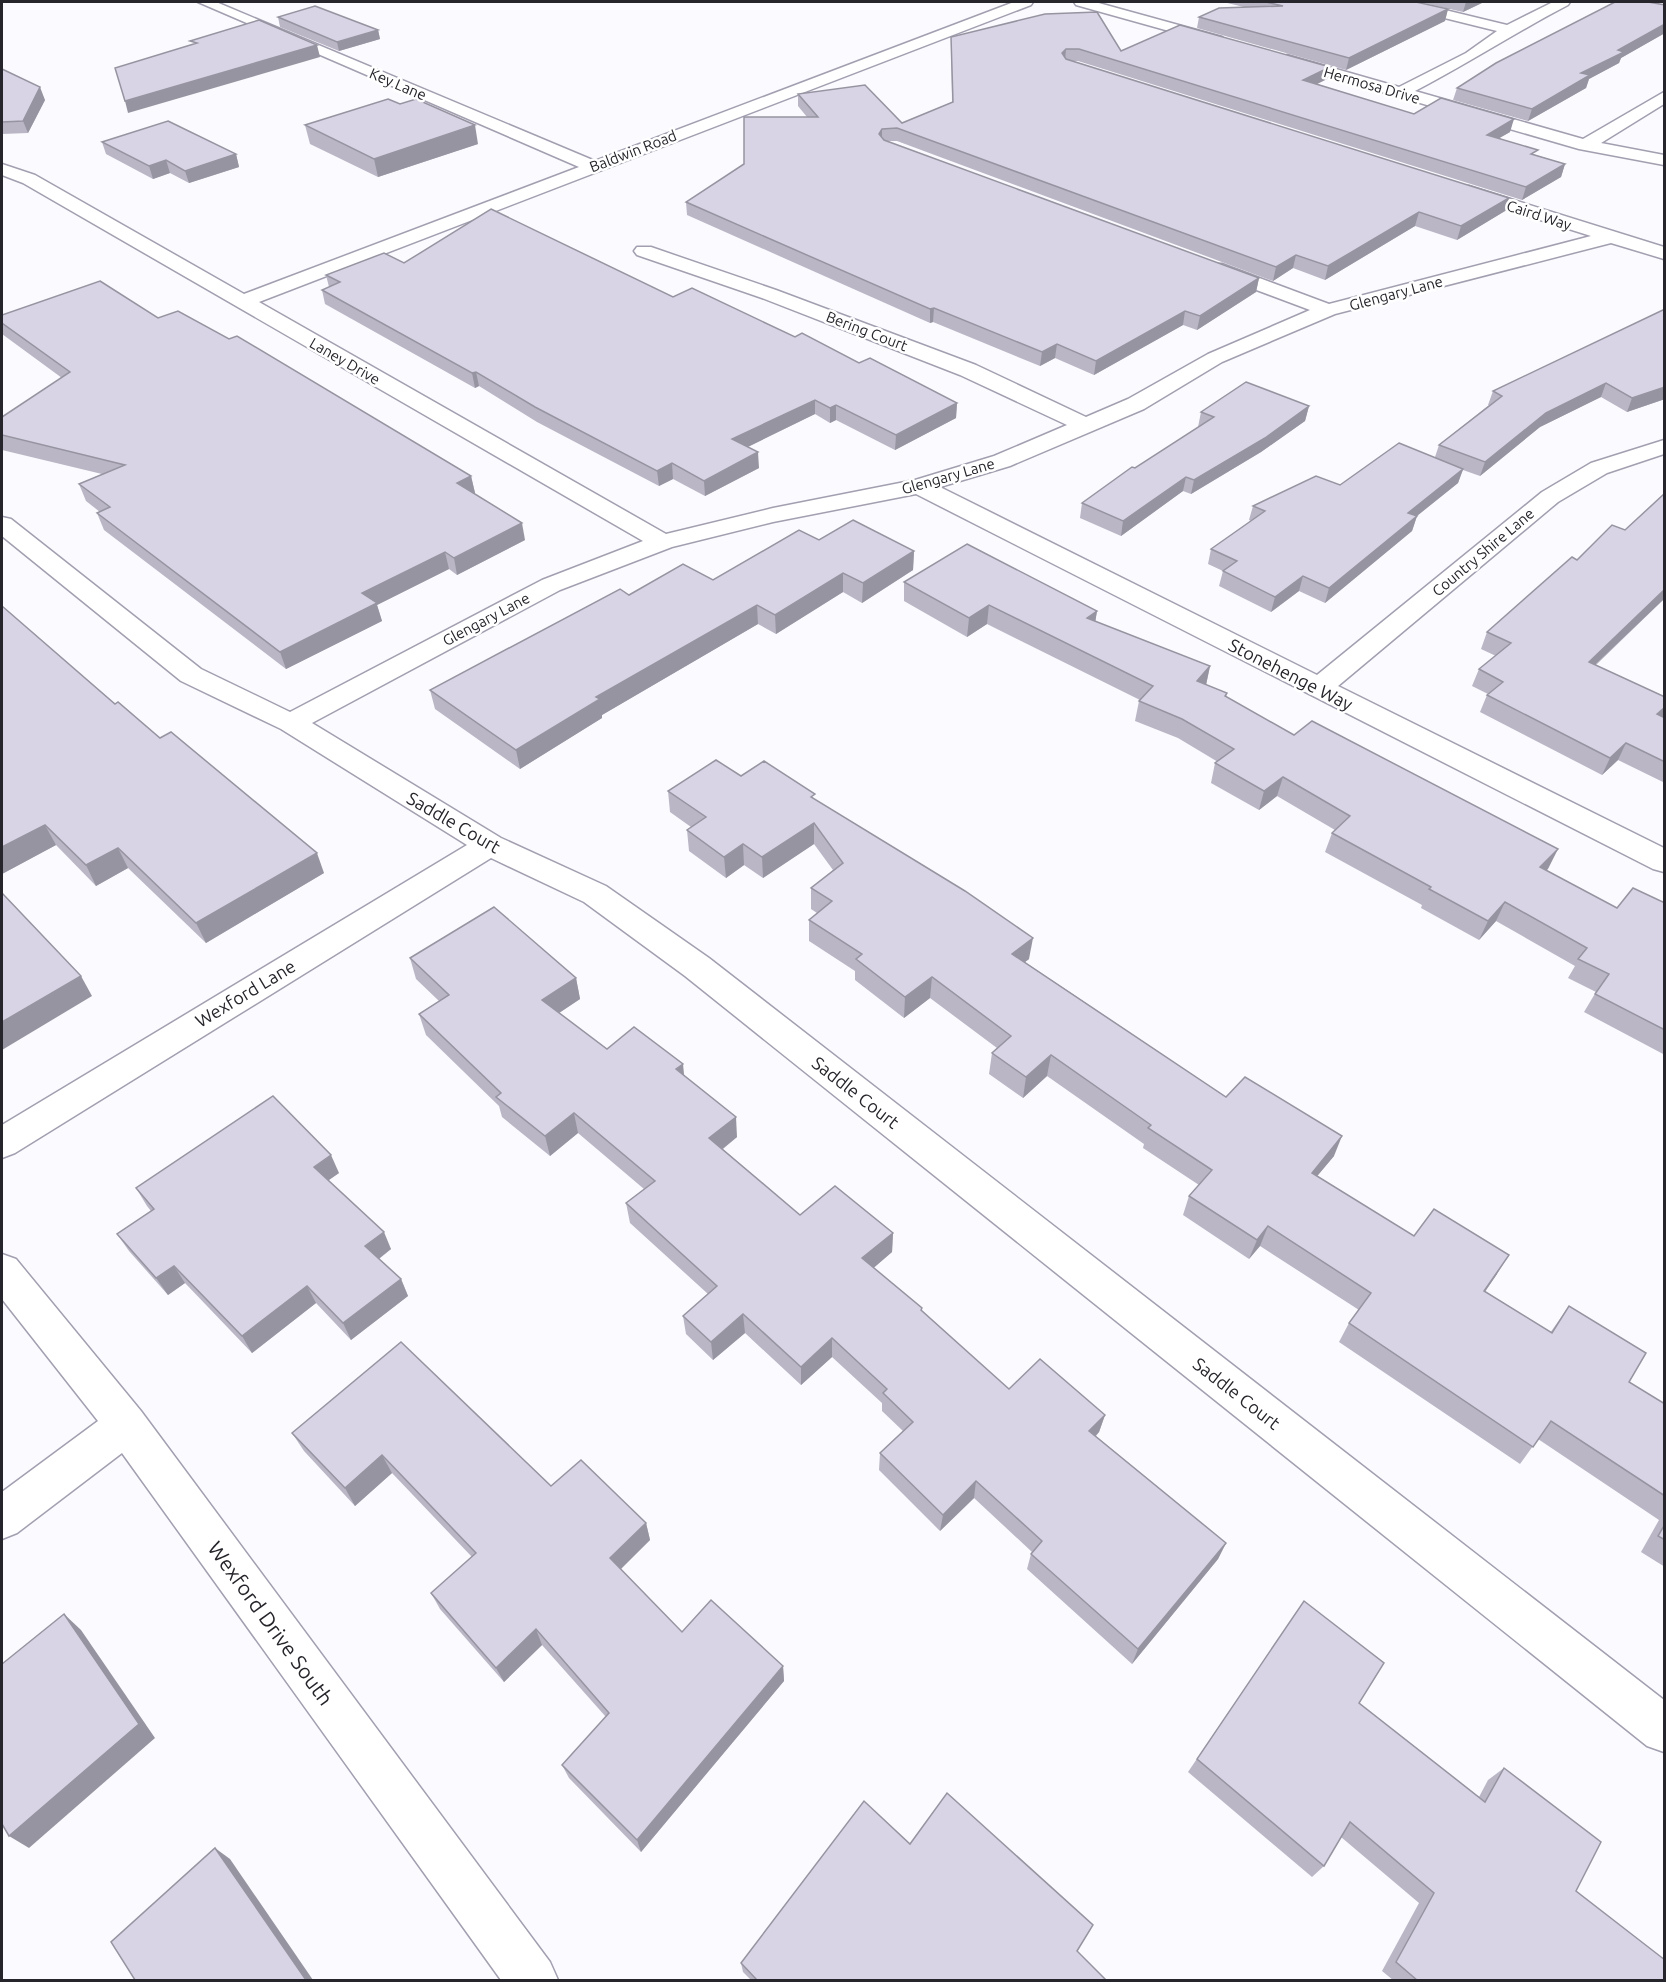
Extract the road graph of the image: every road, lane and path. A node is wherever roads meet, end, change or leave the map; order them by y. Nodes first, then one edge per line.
1 (205, 2) edge
2 (1026, 2) edge
3 (1081, 2) edge
4 (1397, 2) edge
5 (1563, 2) edge
6 (1509, 30) junction
7 (1229, 44) edge
8 (1275, 57) edge
9 (1400, 93) junction
10 (1665, 97) edge
11 (1585, 146) junction
12 (1665, 160) edge
13 (592, 166) junction
14 (2, 169) edge
15 (28, 179) junction
16 (1442, 184) edge
17 (2, 187) edge
18 (1611, 237) junction
19 (644, 251) dead end
20 (1665, 253) edge
21 (1194, 260) edge
22 (241, 302) junction
23 (1328, 310) junction
24 (1084, 425) junction
25 (1665, 447) edge
26 (919, 486) junction
27 (2, 524) edge
28 (663, 542) junction
29 (1319, 688) junction
30 (291, 723) junction
31 (490, 844) junction
32 (1665, 861) edge
33 (2, 1143) edge
34 (2, 1270) edge
35 (126, 1425) junction
36 (2, 1518) edge
37 (1665, 1729) edge
38 (532, 1980) edge

1 - 13 street, Key Lane
2 - 13 street, Baldwin Road
3 - 7 street
4 - 6 street
5 - 6 street
6 - 9 street
8 - 9 street, Hermosa Drive
9 - 11 street, Hermosa Drive
10 - 11 street
11 - 12 street, Hermosa Drive
13 - 22 street, Baldwin Road
14 - 15 street, Laney Drive
15 - 17 street
15 - 22 street, Laney Drive
16 - 18 street, Caird Way
18 - 20 street, Caird Way
18 - 23 street, Glengary Lane
19 - 24 street, Bering Court
21 - 23 street
22 - 28 street, Laney Drive
23 - 24 street, Glengary Lane
24 - 26 street, Glengary Lane
25 - 29 street, Country Shire Lane
26 - 28 street, Glengary Lane
26 - 29 street, Stonehenge Way
27 - 30 street, Saddle Court
28 - 30 street, Glengary Lane
29 - 32 street, Stonehenge Way
30 - 31 street, Saddle Court
31 - 33 street, Wexford Lane
31 - 37 street, Saddle Court
34 - 35 street, Wexford Drive South
35 - 36 street
35 - 38 street, Wexford Drive South

